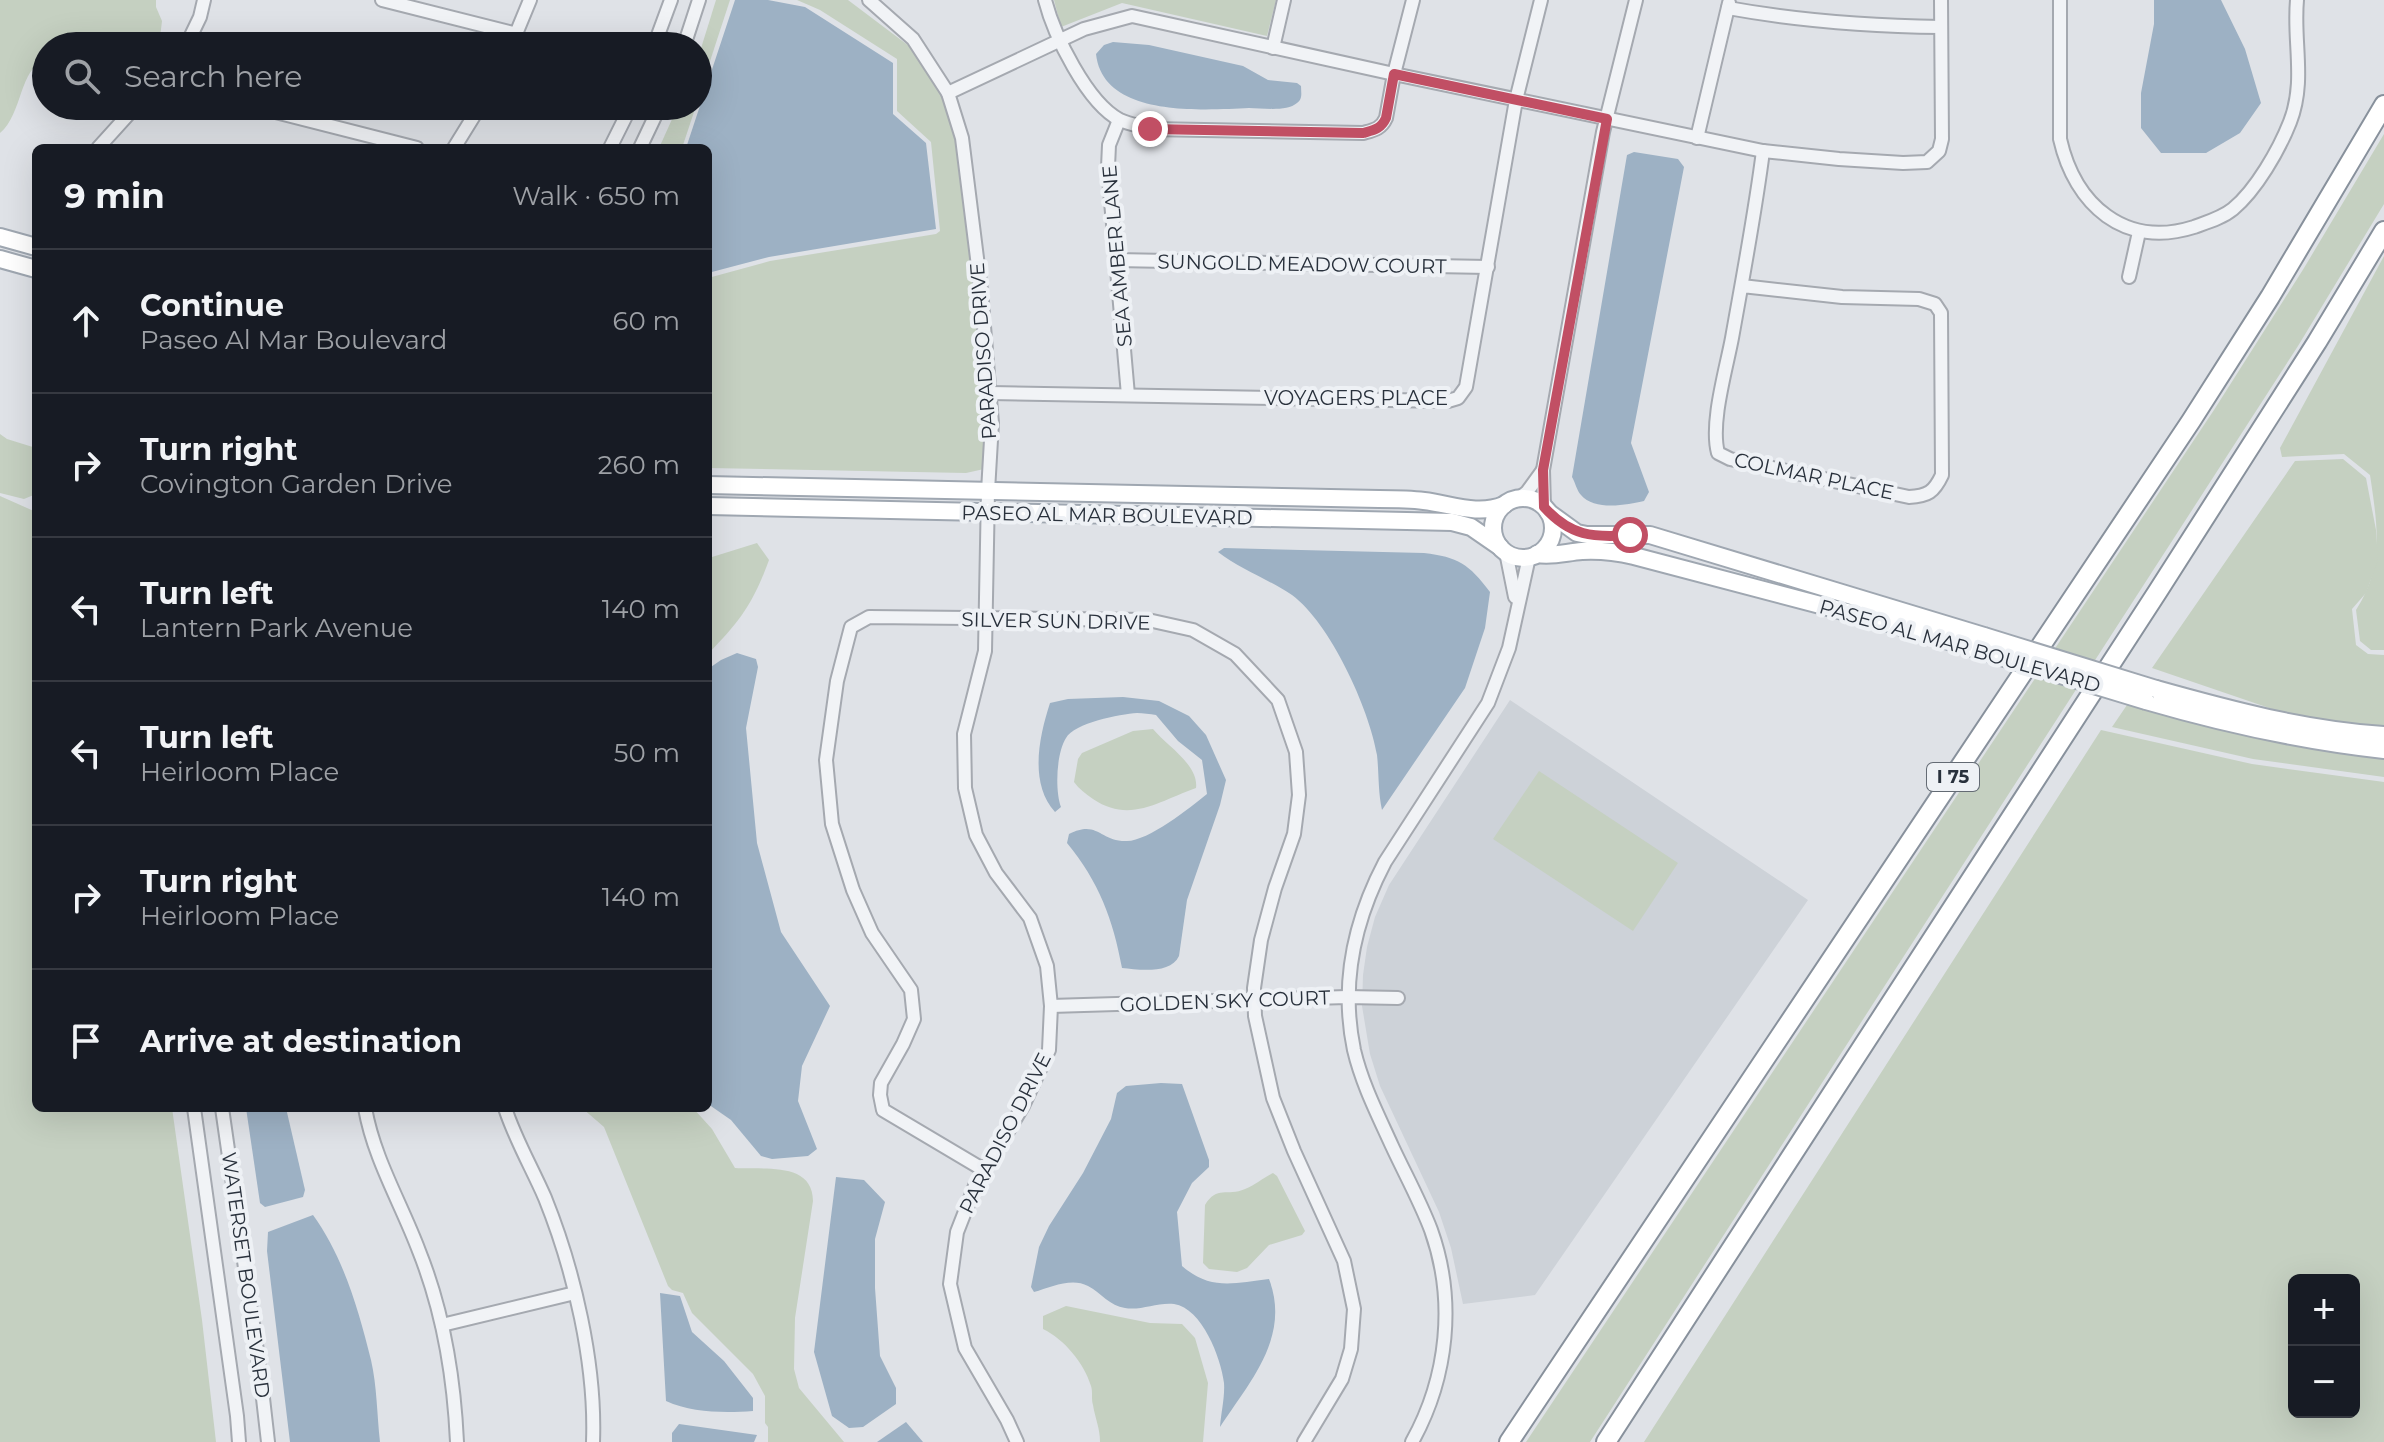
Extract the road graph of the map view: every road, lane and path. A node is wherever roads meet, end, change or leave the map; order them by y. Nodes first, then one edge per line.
1 (204, 0) edge
2 (382, 0) edge
3 (530, 0) edge
4 (671, 0) edge
5 (699, 0) edge
6 (871, 0) edge
7 (1045, 0) edge
8 (1284, 0) edge
9 (1413, 0) edge
10 (1541, 0) edge
11 (1636, 0) edge
12 (1941, 0) edge
13 (2060, 0) edge
14 (2297, 0) edge
15 (1729, 4) edge
16 (1941, 27) junction
17 (193, 32) edge
18 (488, 32) edge
19 (517, 32) edge
20 (659, 32) edge
21 (689, 32) edge
22 (1060, 39) junction
23 (1273, 48) junction
24 (1394, 74) junction
25 (948, 93) junction
26 (1516, 100) junction
27 (2384, 105) edge
28 (1607, 119) junction
29 (123, 120) edge
30 (307, 120) edge
31 (471, 120) edge
32 (624, 120) edge
33 (653, 120) edge
34 (1119, 120) junction
35 (1697, 138) junction
36 (102, 144) edge
37 (401, 144) edge
38 (456, 144) edge
39 (612, 144) edge
40 (642, 144) edge
41 (1763, 151) junction
42 (2384, 231) edge
43 (2139, 232) junction
44 (0, 237) edge
45 (32, 246) edge
46 (0, 259) edge
47 (1116, 260) junction
48 (1488, 267) junction
49 (32, 268) edge
50 (2129, 277) dead end
51 (1742, 286) junction
52 (990, 393) junction
53 (1128, 395) junction
54 (1543, 470) junction
55 (712, 485) edge
56 (988, 491) junction
57 (1511, 502) junction
58 (712, 506) edge
59 (1546, 509) junction
60 (987, 512) junction
61 (1503, 549) junction
62 (1533, 556) junction
63 (1516, 608) junction
64 (985, 619) junction
65 (2177, 702) junction
66 (2384, 735) edge
67 (2384, 750) edge
68 (1347, 997) junction
69 (1398, 998) dead end
70 (1255, 1000) junction
71 (1051, 1006) junction
72 (195, 1112) edge
73 (223, 1112) edge
74 (366, 1112) edge
75 (507, 1112) edge
76 (984, 1170) junction
77 (575, 1293) junction
78 (442, 1325) junction
79 (239, 1442) edge
80 (268, 1442) edge
81 (457, 1442) edge
82 (593, 1442) edge
83 (1017, 1442) edge
84 (1304, 1442) edge
85 (1412, 1442) edge
86 (1509, 1442) edge
87 (1606, 1442) edge

1 - 17 street
2 - 18 street
3 - 19 street
4 - 20 street
5 - 21 street
6 - 25 street, PARADISO DRIVE
7 - 22 street
8 - 23 street
9 - 24 street
10 - 26 street, VOYAGERS PLACE
11 - 28 street
12 - 16 street
13 - 43 street
14 - 43 street
15 - 16 street
15 - 35 street
16 - 41 street
22 - 23 street
22 - 25 street
22 - 34 street
23 - 24 street
24 - 26 street
24 - 34 street
25 - 52 street, PARADISO DRIVE
26 - 28 street
26 - 48 street, VOYAGERS PLACE
27 - 86 highway, I 75
28 - 35 street
28 - 54 street
29 - 36 street
30 - 37 street
31 - 38 street
32 - 39 street
33 - 40 street
34 - 47 street, SEA AMBER LANE
35 - 41 street
41 - 51 street, COLMAR PLACE
42 - 87 highway
43 - 50 street
44 - 45 main road
46 - 49 main road
47 - 48 street, SUNGOLD MEADOW COURT
47 - 53 street, SEA AMBER LANE
48 - 53 street, VOYAGERS PLACE
51 - 51 street, COLMAR PLACE
52 - 53 street, VOYAGERS PLACE
52 - 56 street, PARADISO DRIVE
54 - 57 street
54 - 59 street
55 - 56 main road, PASEO AL MAR BOULEVARD
56 - 57 main road, PASEO AL MAR BOULEVARD
56 - 60 street, PARADISO DRIVE
57 - 59 main road
57 - 61 main road
58 - 60 main road, PASEO AL MAR BOULEVARD
59 - 62 main road
59 - 65 main road, PASEO AL MAR BOULEVARD, bridge
60 - 61 main road, PASEO AL MAR BOULEVARD
60 - 64 street, PARADISO DRIVE
61 - 62 main road
61 - 63 street
62 - 63 street
62 - 65 main road, PASEO AL MAR BOULEVARD, bridge
63 - 68 street
64 - 70 street, SILVER SUN DRIVE
64 - 71 street, PARADISO DRIVE
64 - 76 street, SILVER SUN DRIVE
65 - 66 main road, PASEO AL MAR BOULEVARD
65 - 67 main road, PASEO AL MAR BOULEVARD
68 - 69 street, GOLDEN SKY COURT
68 - 70 street, GOLDEN SKY COURT
68 - 85 street
70 - 71 street, GOLDEN SKY COURT
70 - 84 street, SILVER SUN DRIVE
71 - 76 street, PARADISO DRIVE
72 - 79 street, WATERSET BOULEVARD
73 - 80 street, WATERSET BOULEVARD
74 - 78 street
75 - 77 street
76 - 83 street, PARADISO DRIVE
77 - 78 street
77 - 82 street
78 - 81 street

